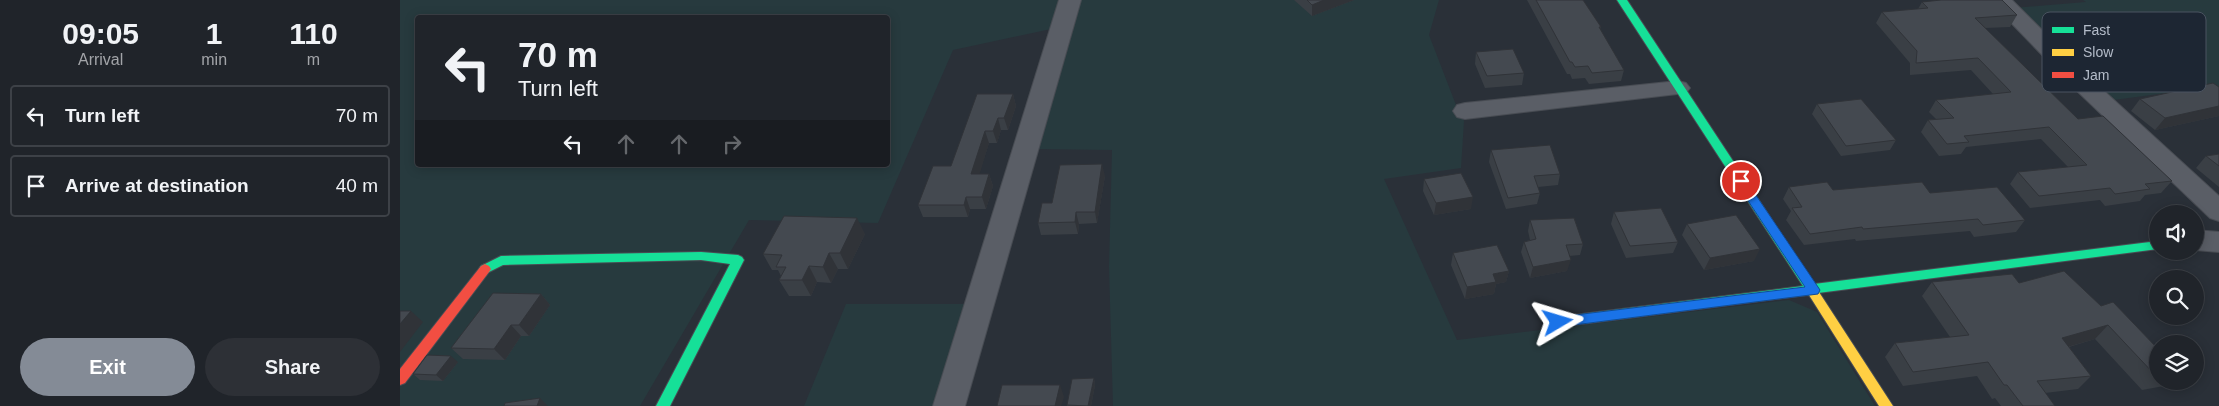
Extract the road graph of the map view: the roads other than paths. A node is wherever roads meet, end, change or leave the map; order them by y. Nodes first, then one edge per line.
1 (1070, 0) edge
2 (1622, 0) edge
3 (2000, 0) edge
4 (2042, 43) edge
5 (1678, 88) junction
6 (2092, 92) edge
7 (1465, 111) dead end
8 (2219, 211) edge
9 (2204, 241) edge
10 (2219, 242) edge
11 (2149, 246) edge
12 (1814, 290) junction
13 (1558, 322) dead end
14 (400, 379) edge
15 (663, 406) edge
16 (949, 406) edge
17 (1886, 406) edge

1 - 16 street
2 - 5 street
3 - 4 street
5 - 7 street
5 - 12 street
6 - 8 street
9 - 10 street
11 - 12 street
12 - 13 street
12 - 17 street
14 - 15 street

